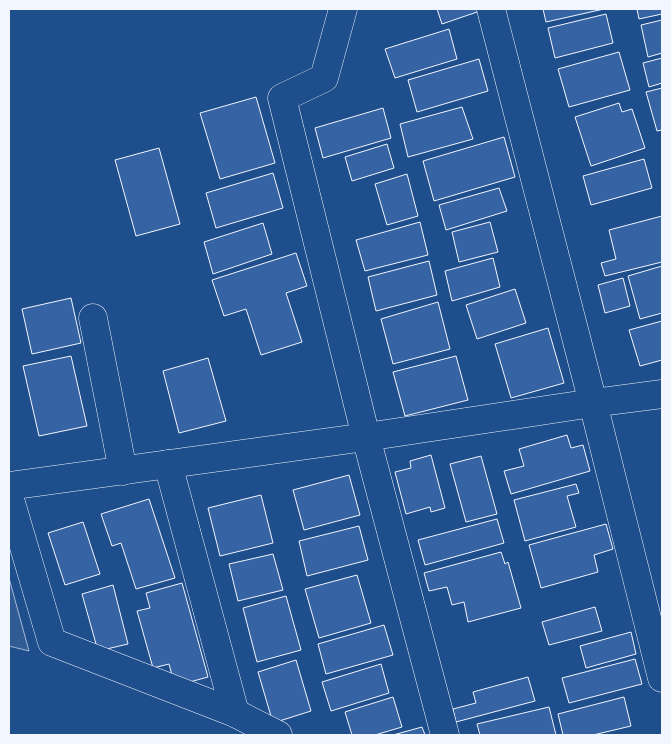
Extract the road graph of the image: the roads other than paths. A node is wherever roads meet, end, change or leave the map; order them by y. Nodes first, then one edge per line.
1 (343, 9) edge
2 (491, 9) edge
3 (93, 318) dead end
4 (662, 394) edge
5 (593, 403) junction
6 (366, 437) junction
7 (168, 464) junction
8 (123, 471) junction
9 (9, 486) edge
10 (9, 496) edge
11 (662, 678) edge
12 (235, 713) junction
13 (278, 735) edge
14 (445, 735) edge

1 - 6 street
2 - 5 street
3 - 8 street
4 - 5 street
5 - 6 street
5 - 11 street
6 - 7 street
6 - 14 street
7 - 8 street
7 - 12 street
8 - 9 street
10 - 12 street
12 - 13 street

